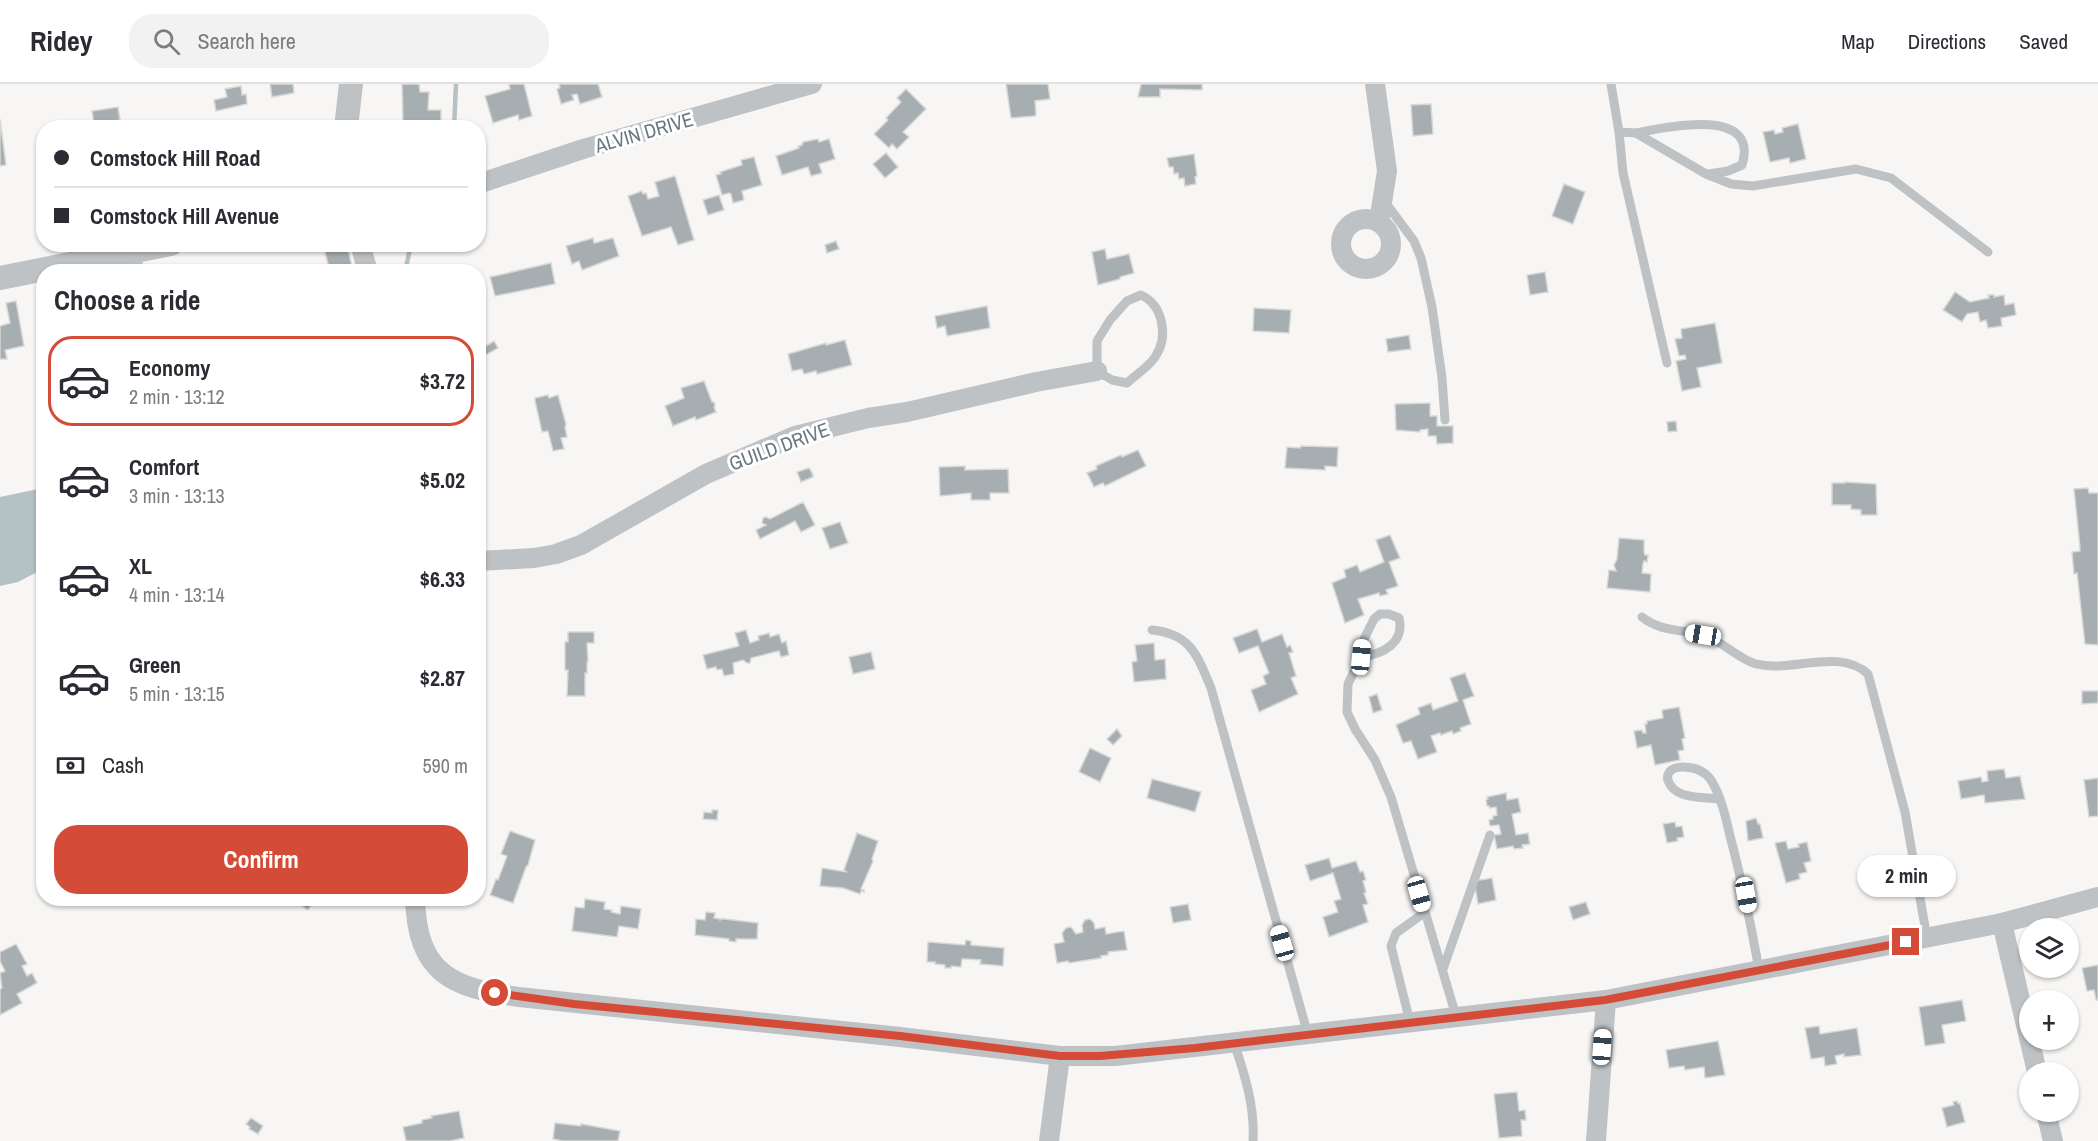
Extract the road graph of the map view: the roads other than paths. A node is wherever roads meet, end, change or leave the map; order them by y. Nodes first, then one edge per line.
1 (351, 84) edge
2 (812, 84) edge
3 (1375, 84) edge
4 (1611, 84) edge
5 (347, 120) edge
6 (1619, 132) junction
7 (1636, 133) junction
8 (1706, 174) junction
9 (486, 181) edge
10 (1383, 199) junction
11 (1378, 222) dead end
12 (155, 252) edge
13 (1988, 252) dead end
14 (138, 261) edge
15 (107, 264) edge
16 (36, 273) edge
17 (0, 278) edge
18 (1667, 363) dead end
19 (1096, 371) junction
20 (1445, 420) dead end
21 (486, 561) edge
22 (1642, 617) dead end
23 (1152, 630) dead end
24 (1361, 657) junction
25 (1718, 799) junction
26 (1490, 835) dead end
27 (2098, 897) edge
28 (416, 906) edge
29 (1424, 913) junction
30 (2002, 923) junction
31 (1927, 938) junction
32 (1443, 969) junction
33 (1759, 970) junction
34 (1605, 1000) junction
35 (1456, 1016) junction
36 (1410, 1022) junction
37 (1308, 1035) junction
38 (1234, 1043) junction
39 (1060, 1056) junction
40 (2035, 1062) edge
41 (2048, 1122) edge
42 (1049, 1141) edge
43 (1253, 1141) edge
44 (1596, 1141) edge
45 (2053, 1141) edge

1 - 5 street
2 - 9 street, ALVIN DRIVE
3 - 10 street
4 - 6 lane
6 - 7 lane
6 - 18 lane
7 - 8 lane
7 - 8 lane
8 - 13 lane
10 - 11 street
10 - 20 lane
12 - 14 street
14 - 15 street
16 - 17 street
19 - 19 lane
19 - 21 street, GUILD DRIVE
22 - 31 lane
23 - 37 lane
24 - 24 lane
24 - 29 lane
25 - 25 lane
25 - 33 lane
26 - 32 lane
27 - 30 street
28 - 39 street
29 - 32 lane
29 - 36 lane
30 - 31 street
30 - 40 street
31 - 33 street
32 - 35 lane
33 - 34 street
34 - 35 street
34 - 44 street
35 - 36 street
36 - 37 street
37 - 38 street
38 - 39 street
38 - 43 lane
39 - 42 street
41 - 45 street

